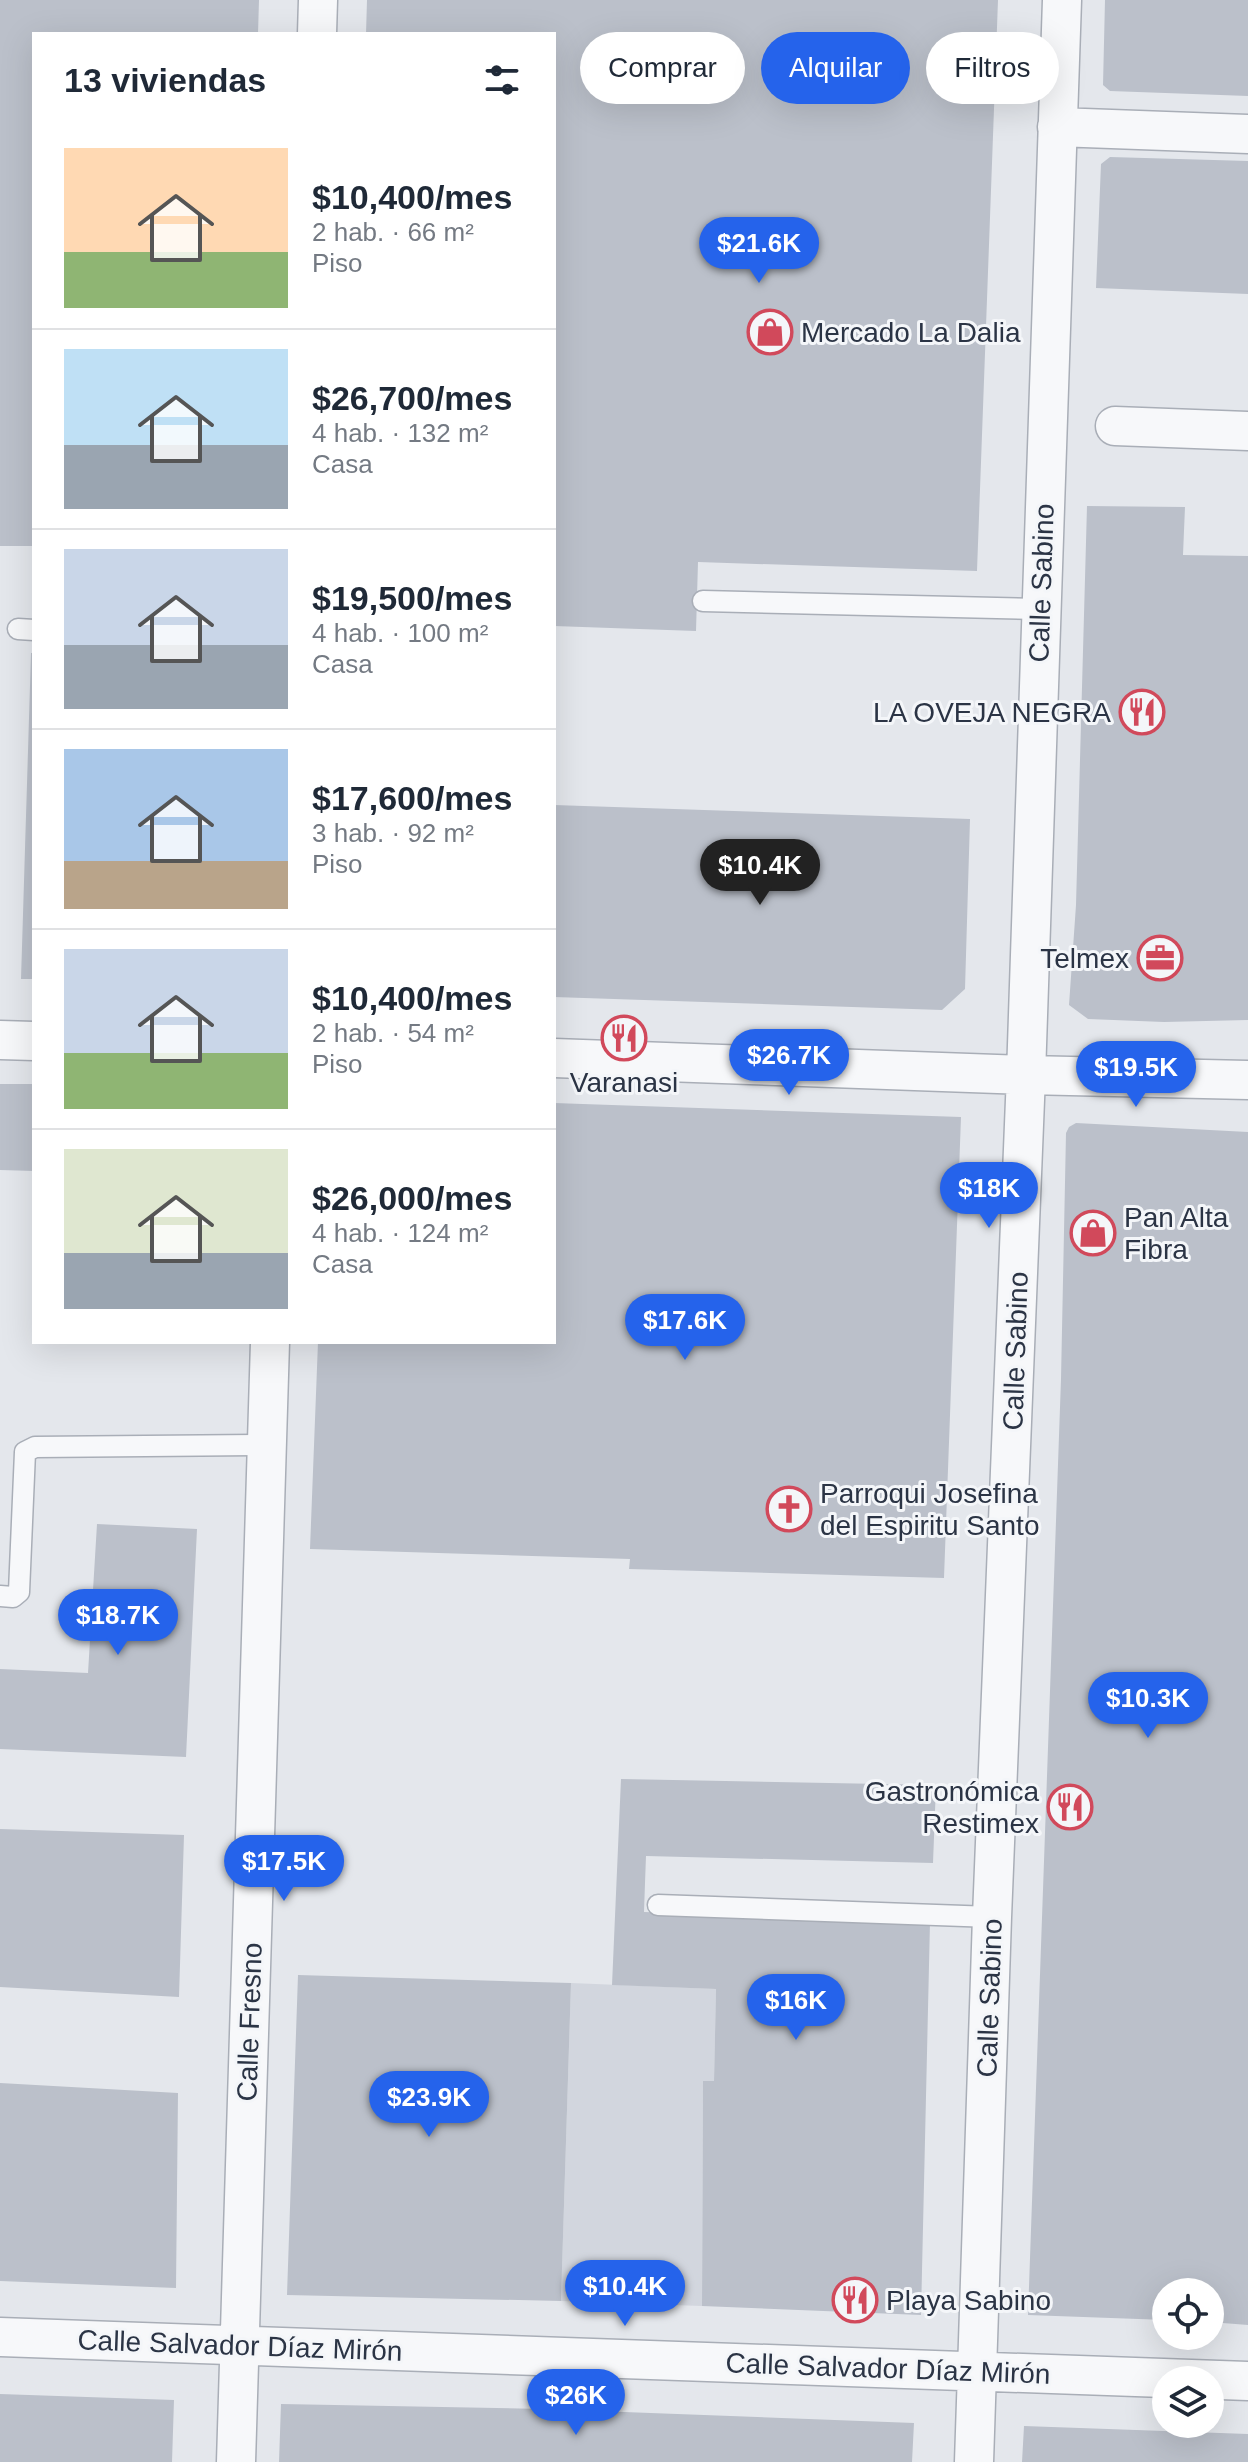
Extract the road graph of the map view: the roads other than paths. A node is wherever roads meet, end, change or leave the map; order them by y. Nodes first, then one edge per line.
1 (318, 0) edge
2 (1062, 0) edge
3 (317, 32) edge
4 (1057, 127) junction
5 (1248, 134) edge
6 (1115, 426) dead end
7 (1248, 431) edge
8 (703, 601) dead end
9 (1040, 609) junction
10 (0, 1040) edge
11 (32, 1041) edge
12 (556, 1058) edge
13 (1026, 1075) junction
14 (1248, 1080) edge
15 (270, 1344) edge
16 (266, 1445) junction
17 (0, 1596) edge
18 (658, 1905) dead end
19 (992, 1917) junction
20 (0, 2337) edge
21 (240, 2345) junction
22 (978, 2371) junction
23 (1248, 2381) edge
24 (236, 2462) edge
25 (974, 2462) edge

1 - 3 street
2 - 4 street, Calle Sabino
4 - 5 street
4 - 9 street, Calle Sabino
6 - 7 street
8 - 9 lane
9 - 13 street, Calle Sabino
10 - 11 street
12 - 13 street
13 - 14 street
13 - 19 street, Calle Sabino
15 - 16 street, Calle Fresno
16 - 17 lane
16 - 21 street, Calle Fresno
18 - 19 lane
19 - 22 street, Calle Sabino
20 - 21 street, Calle Salvador Díaz Mirón
21 - 22 street, Calle Salvador Díaz Mirón
21 - 24 street, Calle Fresno
22 - 23 street, Calle Salvador Díaz Mirón
22 - 25 street, Calle Sabino

